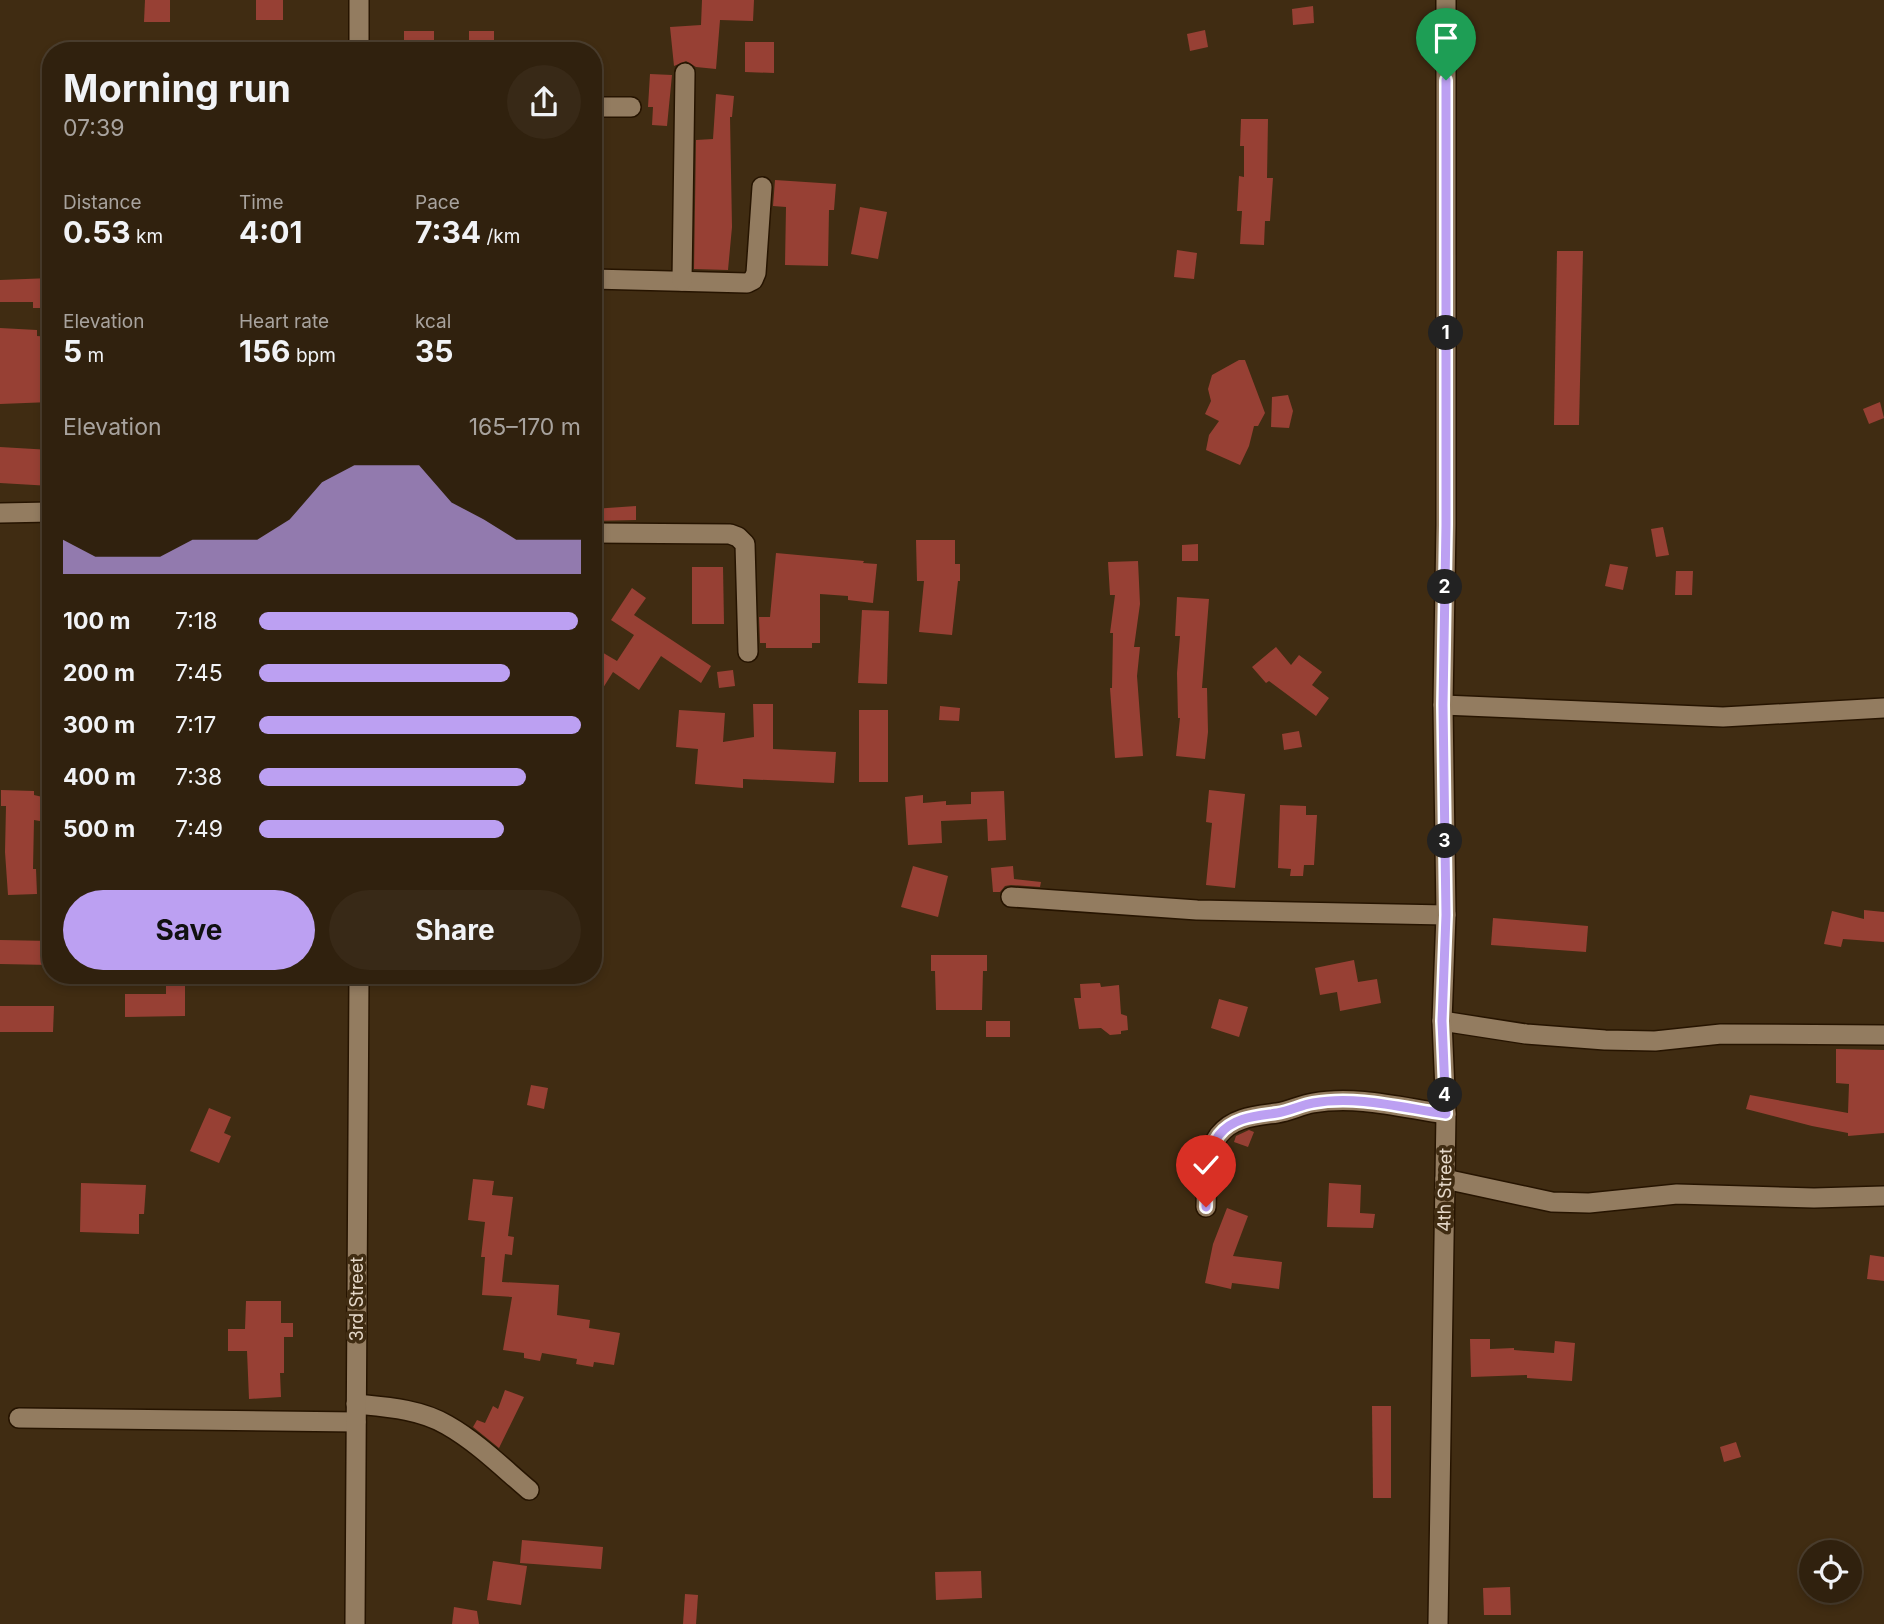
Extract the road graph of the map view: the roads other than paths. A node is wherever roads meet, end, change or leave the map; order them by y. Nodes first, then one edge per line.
1 (359, 0) edge
2 (1446, 0) edge
3 (359, 42) edge
4 (685, 73) dead end
5 (602, 107) edge
6 (631, 107) dead end
7 (762, 187) dead end
8 (602, 279) edge
9 (682, 281) junction
10 (42, 512) edge
11 (0, 513) edge
12 (602, 533) edge
13 (748, 652) dead end
14 (1443, 705) junction
15 (1884, 708) edge
16 (1011, 897) dead end
17 (1446, 915) junction
18 (359, 984) edge
19 (1442, 1021) junction
20 (1884, 1035) edge
21 (1446, 1114) junction
22 (1446, 1179) junction
23 (1884, 1196) edge
24 (1206, 1207) dead end
25 (356, 1413) junction
26 (19, 1418) dead end
27 (528, 1490) dead end
28 (355, 1624) edge
29 (1438, 1624) edge

1 - 3 street
2 - 14 street, 4th Street
4 - 9 street
5 - 6 street
7 - 9 street
8 - 9 street
10 - 11 street
12 - 13 street
14 - 15 street
14 - 17 street, 4th Street
16 - 17 street
17 - 19 street, 4th Street
18 - 25 street, 3rd Street
19 - 20 street
19 - 21 street, 4th Street
21 - 22 street, 4th Street
21 - 24 street
22 - 23 street
22 - 29 street, 4th Street
25 - 26 street
25 - 27 street
25 - 28 street, 3rd Street

